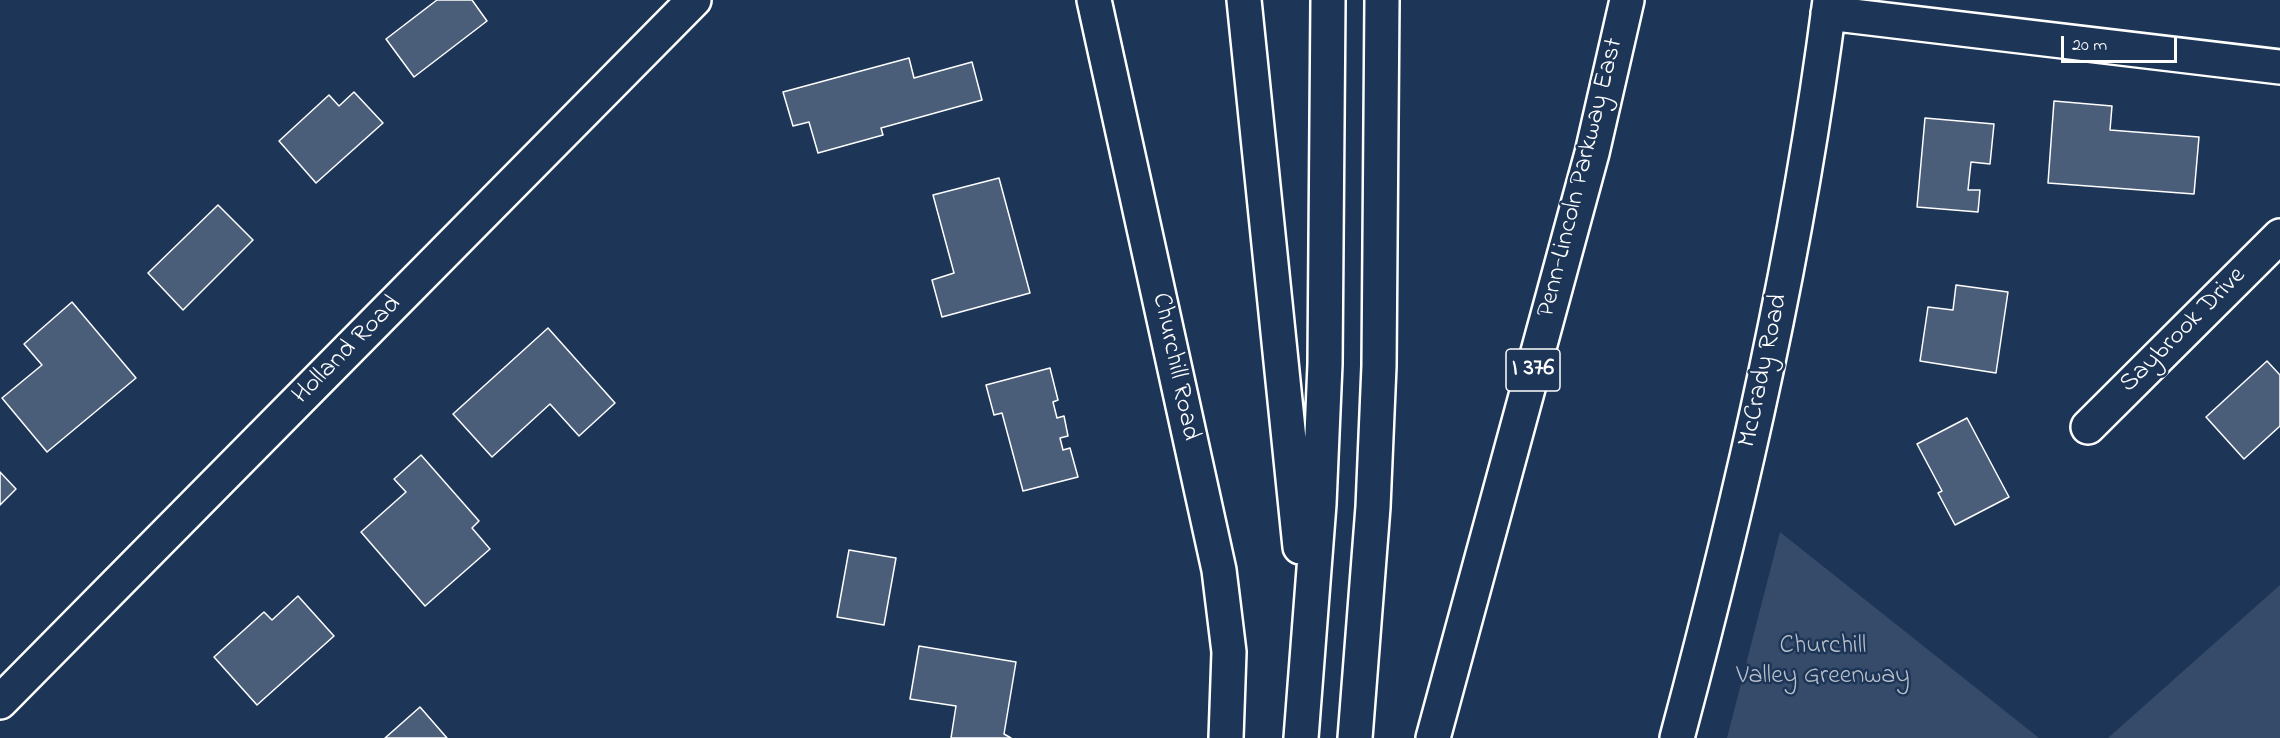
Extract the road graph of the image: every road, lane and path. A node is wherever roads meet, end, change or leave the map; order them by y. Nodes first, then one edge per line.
1 (694, 0) edge
2 (1094, 0) edge
3 (1244, 0) edge
4 (1328, 0) edge
5 (1382, 0) edge
6 (1627, 0) edge
7 (1829, 6) edge
8 (2280, 67) edge
9 (2280, 236) edge
10 (2088, 427) dead end
11 (1310, 640) junction
12 (0, 702) edge
13 (1226, 738) edge
14 (1301, 738) edge
15 (1355, 738) edge
16 (1433, 738) edge
17 (1677, 738) edge

1 - 12 main road, Holland Road
2 - 13 main road, Churchill Road
3 - 11 main road
4 - 11 main road
5 - 15 main road
6 - 16 main road, Penn-Lincoln Parkway East / I 376
7 - 8 main road
7 - 17 main road, McCrady Road
9 - 10 main road, Saybrook Drive
11 - 14 main road

